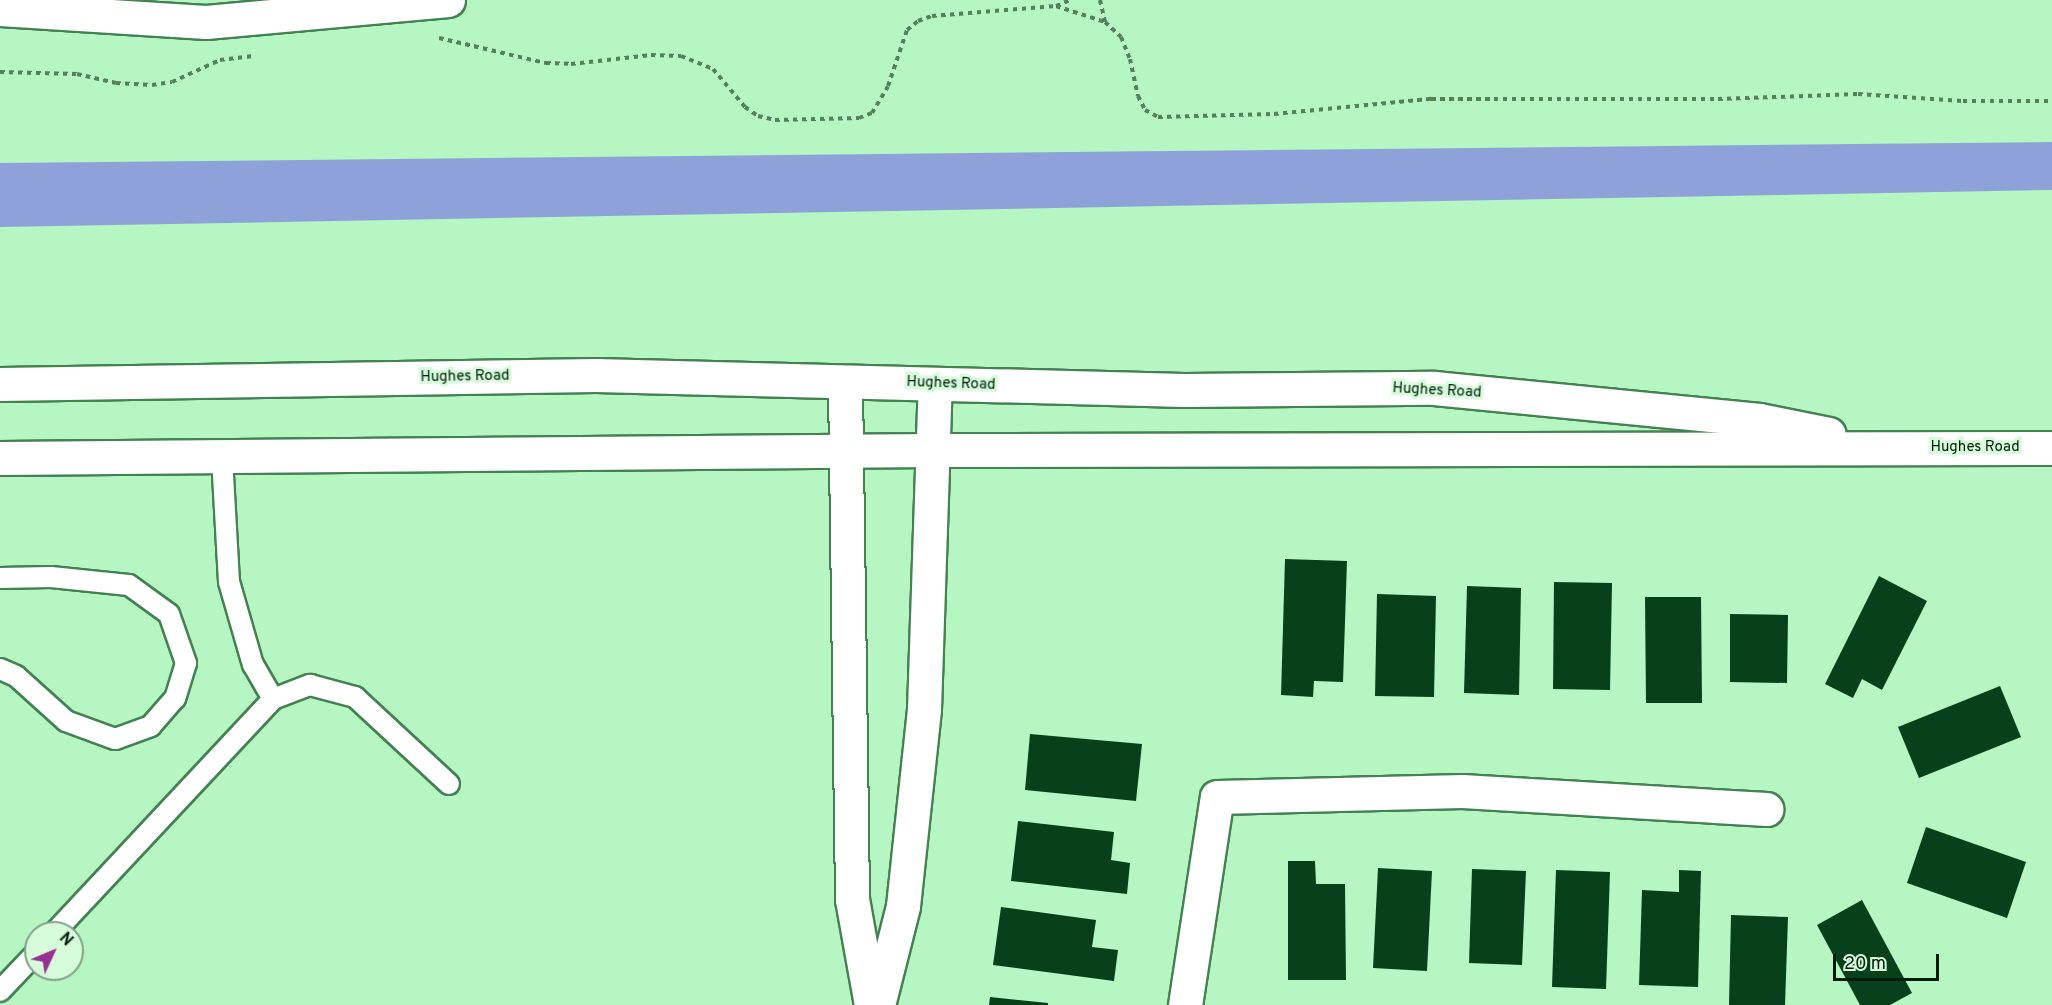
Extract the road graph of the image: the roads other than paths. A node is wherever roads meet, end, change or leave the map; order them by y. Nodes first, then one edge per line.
1 (448, 0) edge
2 (74, 7) edge
3 (0, 9) edge
4 (845, 382) junction
5 (0, 384) edge
6 (935, 384) junction
7 (1898, 448) junction
8 (2052, 448) edge
9 (933, 450) junction
10 (846, 451) junction
11 (222, 456) junction
12 (0, 458) edge
13 (0, 578) edge
14 (0, 669) edge
15 (273, 699) junction
16 (449, 784) dead end
17 (1766, 809) dead end
18 (65, 921) edge
19 (24, 966) edge
20 (0, 991) edge
21 (871, 1005) edge
22 (878, 1005) edge
23 (1185, 1005) edge

1 - 2 main road
2 - 3 main road
4 - 5 main road, Hughes Road
4 - 6 main road, Hughes Road
4 - 10 main road
6 - 7 main road, Hughes Road
6 - 9 main road
7 - 8 main road, Hughes Road
7 - 9 main road, Hughes Road
9 - 10 main road, Hughes Road
9 - 22 main road
10 - 11 main road, Hughes Road
10 - 21 main road
11 - 12 main road, Hughes Road
11 - 15 lane
13 - 14 lane
15 - 16 lane
15 - 18 lane
17 - 23 main road
19 - 20 lane

